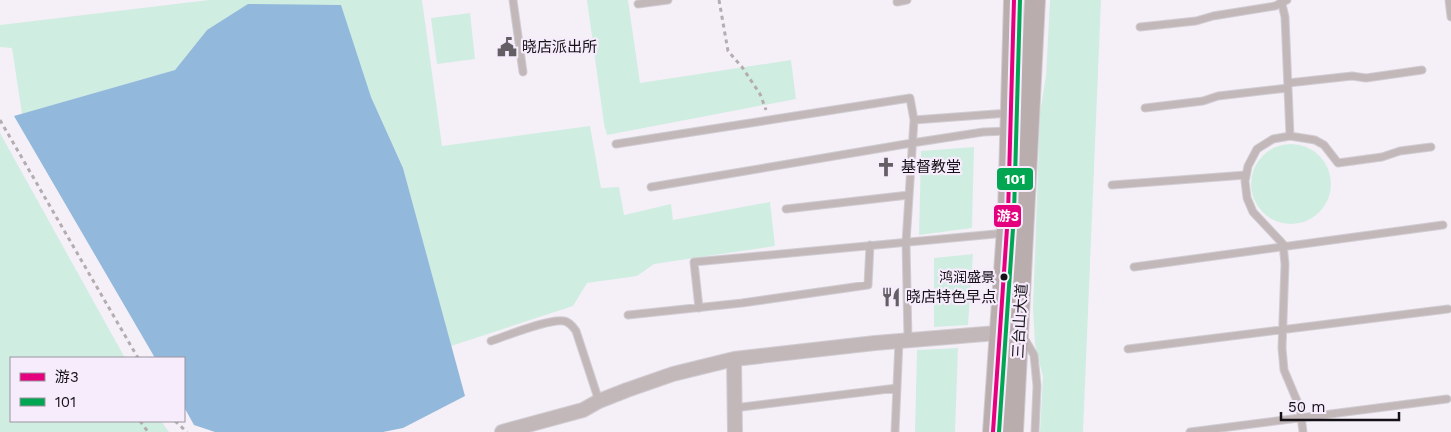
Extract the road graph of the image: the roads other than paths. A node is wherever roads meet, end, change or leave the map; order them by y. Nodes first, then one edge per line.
1 (513, 0) edge
2 (668, 0) edge
3 (907, 0) edge
4 (1014, 0) edge
5 (1034, 0) edge
6 (1449, 0) edge
7 (1283, 1) edge
8 (897, 2) dead end
9 (638, 4) dead end
10 (1451, 16) edge
11 (1140, 27) dead end
12 (1422, 70) dead end
13 (523, 72) dead end
14 (1288, 86) junction
15 (1145, 108) dead end
16 (914, 120) junction
17 (1020, 122) junction
18 (1290, 136) junction
19 (912, 143) junction
20 (616, 144) dead end
21 (1431, 147) dead end
22 (1246, 175) junction
23 (1112, 185) dead end
24 (651, 187) dead end
25 (909, 196) junction
26 (786, 209) dead end
27 (1443, 225) dead end
28 (1015, 232) junction
29 (906, 242) junction
30 (870, 245) junction
31 (1284, 247) junction
32 (1134, 267) dead end
33 (699, 308) junction
34 (1448, 309) dead end
35 (628, 315) dead end
36 (1282, 330) junction
37 (1010, 332) junction
38 (903, 340) junction
39 (491, 341) dead end
40 (1128, 349) dead end
41 (734, 359) junction
42 (897, 388) junction
43 (1447, 399) dead end
44 (599, 401) junction
45 (734, 408) junction
46 (1302, 418) junction
47 (527, 428) edge
48 (502, 432) edge
49 (734, 432) edge
50 (896, 432) edge
51 (993, 432) edge
52 (1013, 432) edge
53 (1035, 432) edge
54 (1190, 432) edge
55 (1303, 432) edge

1 - 13 lane
2 - 9 lane
3 - 8 lane
4 - 17 main road, 三台山大道
5 - 17 main road, 三台山大道
6 - 10 lane
7 - 11 lane
7 - 14 lane
12 - 14 lane
14 - 15 lane
14 - 18 lane
16 - 17 lane
16 - 19 lane
16 - 20 lane
17 - 19 lane
17 - 28 main road, 三台山大道
18 - 21 lane
18 - 22 lane
19 - 24 lane
19 - 25 lane
22 - 23 lane
22 - 31 lane
25 - 26 lane
25 - 29 lane
27 - 31 lane
28 - 29 lane
28 - 37 main road, 三台山大道
29 - 30 lane
29 - 38 lane
30 - 33 lane
30 - 33 lane
31 - 32 lane
31 - 36 lane
33 - 35 lane
34 - 36 lane
36 - 40 lane
36 - 46 lane
37 - 38 street
37 - 51 main road, 三台山大道
37 - 52 main road, 三台山大道
37 - 53 lane
38 - 41 street
38 - 42 lane
39 - 44 lane
41 - 44 street
41 - 45 street
42 - 45 lane
42 - 50 lane
43 - 46 lane
44 - 47 street
45 - 49 street
46 - 54 lane
46 - 55 lane
47 - 48 street

